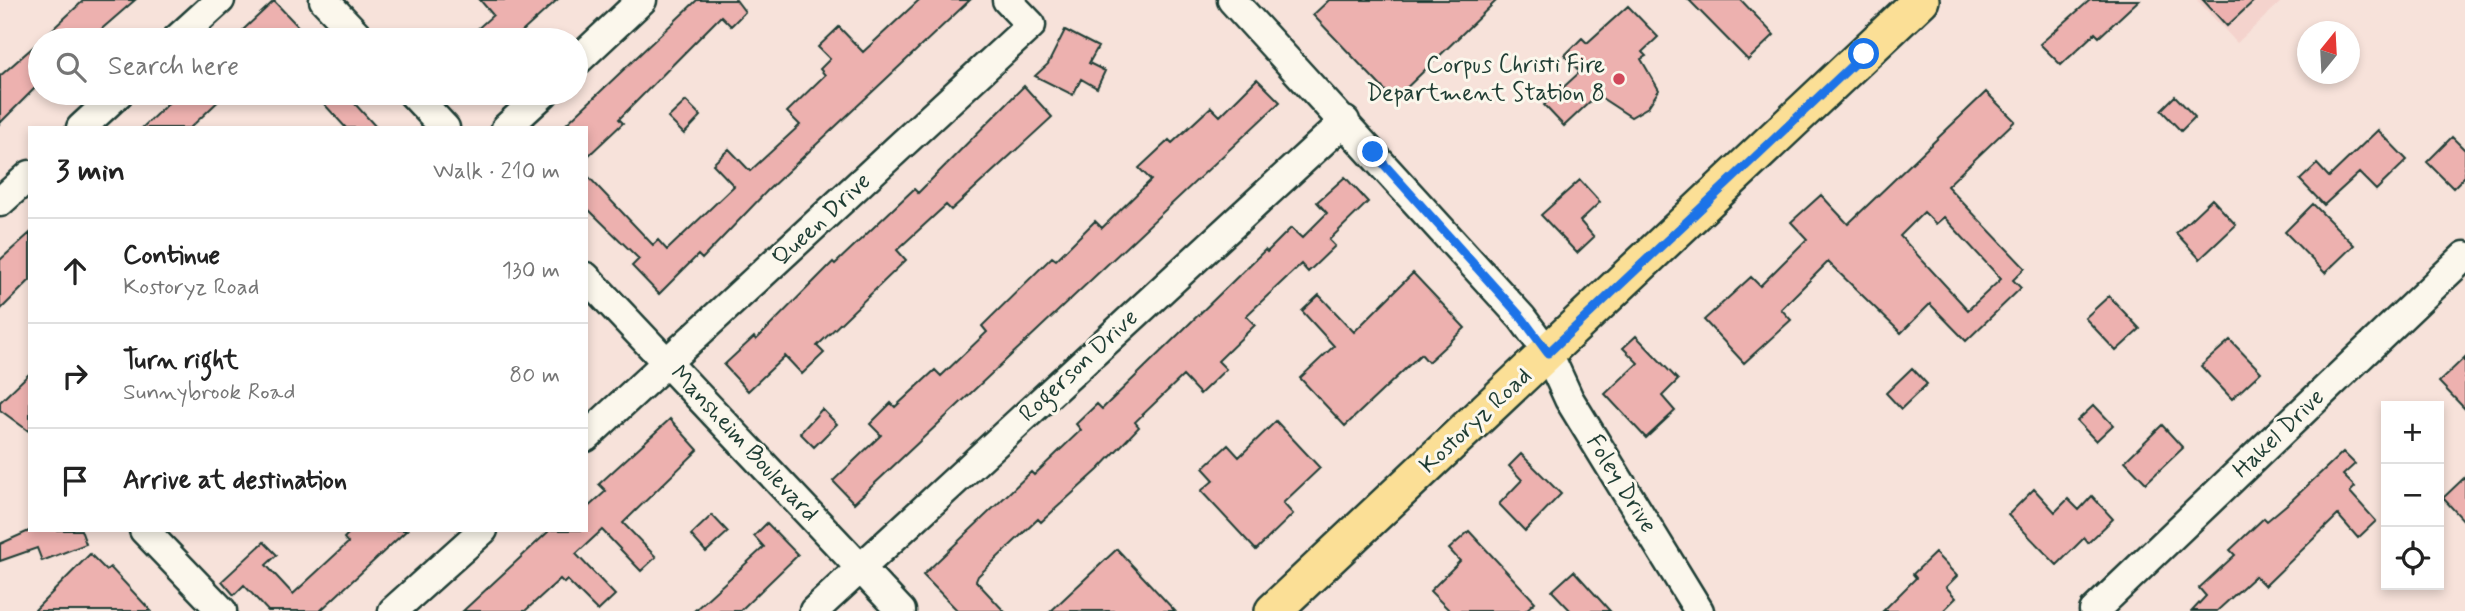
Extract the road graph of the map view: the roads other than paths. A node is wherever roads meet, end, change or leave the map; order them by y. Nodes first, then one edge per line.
1 (220, 0) edge
2 (324, 0) edge
3 (642, 0) edge
4 (1007, 0) edge
5 (1232, 0) edge
6 (1921, 0) edge
7 (189, 28) edge
8 (351, 28) edge
9 (588, 51) edge
10 (106, 105) edge
11 (423, 105) edge
12 (531, 105) edge
13 (1345, 121) junction
14 (83, 126) edge
15 (443, 126) edge
16 (508, 126) edge
17 (28, 176) edge
18 (0, 202) edge
19 (2465, 256) edge
20 (588, 279) edge
21 (1548, 353) junction
22 (668, 364) junction
23 (588, 435) edge
24 (146, 532) edge
25 (481, 532) edge
26 (860, 567) junction
27 (214, 603) edge
28 (393, 611) edge
29 (814, 611) edge
30 (901, 611) edge
31 (1273, 611) edge
32 (1699, 611) edge
33 (2094, 611) edge

1 - 7 street
2 - 8 street
3 - 9 street
4 - 22 street, Queen Drive
5 - 13 street, Foley Drive
6 - 21 main road, Kostoryz Road
10 - 14 street
11 - 15 street
12 - 16 street
13 - 21 street, Foley Drive
13 - 26 street, Rogerson Drive
17 - 18 street
19 - 33 street, Hakel Drive
20 - 22 street, Mansheim Boulevard
21 - 31 main road, Kostoryz Road
21 - 32 street, Foley Drive
22 - 23 street, Queen Drive
22 - 26 street, Mansheim Boulevard
24 - 27 street
25 - 28 street
26 - 29 street, Rogerson Drive
26 - 30 street, Mansheim Boulevard

